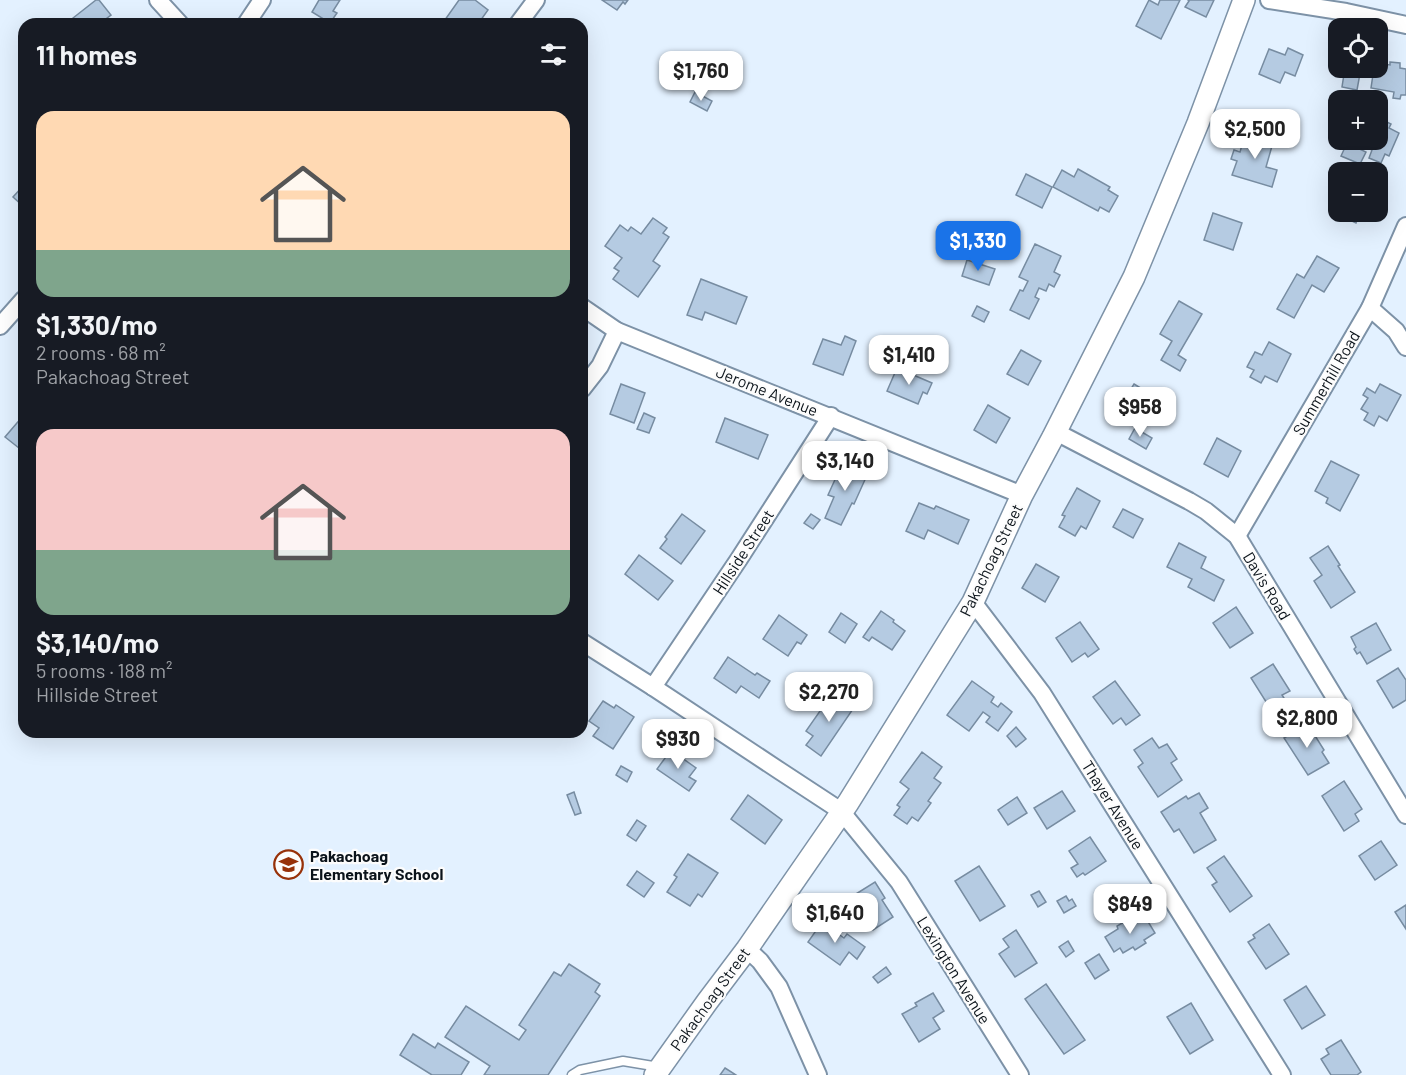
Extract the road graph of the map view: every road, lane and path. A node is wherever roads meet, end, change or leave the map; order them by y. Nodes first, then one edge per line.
1 (158, 0) edge
2 (262, 0) edge
3 (536, 0) edge
4 (1244, 0) edge
5 (1269, 0) edge
6 (174, 18) edge
7 (250, 18) edge
8 (522, 18) edge
9 (1406, 25) edge
10 (1406, 226) edge
11 (18, 306) edge
12 (1370, 308) junction
13 (588, 311) edge
14 (0, 326) edge
15 (617, 331) junction
16 (1406, 347) edge
17 (588, 381) edge
18 (831, 416) junction
19 (1056, 432) junction
20 (1022, 495) junction
21 (1236, 536) junction
22 (973, 602) junction
23 (588, 646) edge
24 (653, 687) junction
25 (841, 811) junction
26 (1406, 815) edge
27 (747, 949) junction
28 (657, 1071) edge
29 (572, 1075) edge
30 (818, 1075) edge
31 (1020, 1075) edge
32 (1282, 1075) edge

1 - 6 street
2 - 7 street
3 - 8 street
4 - 19 street, Pakachoag Street
5 - 9 street
10 - 12 street, Summerhill Road
11 - 14 street
12 - 16 street
12 - 21 street, Summerhill Road
13 - 15 street, Jerome Avenue
15 - 17 street
15 - 18 street, Jerome Avenue
18 - 20 street, Jerome Avenue
18 - 24 street, Hillside Street
19 - 20 street, Pakachoag Street
19 - 21 street, Davis Road
20 - 22 street, Pakachoag Street
21 - 26 street, Davis Road
22 - 25 street, Pakachoag Street
22 - 32 street, Thayer Avenue
23 - 24 street, Lexington Avenue
24 - 25 street, Lexington Avenue
25 - 27 street, Pakachoag Street
25 - 31 street, Lexington Avenue
27 - 28 street, Pakachoag Street
27 - 30 street
28 - 29 lane

